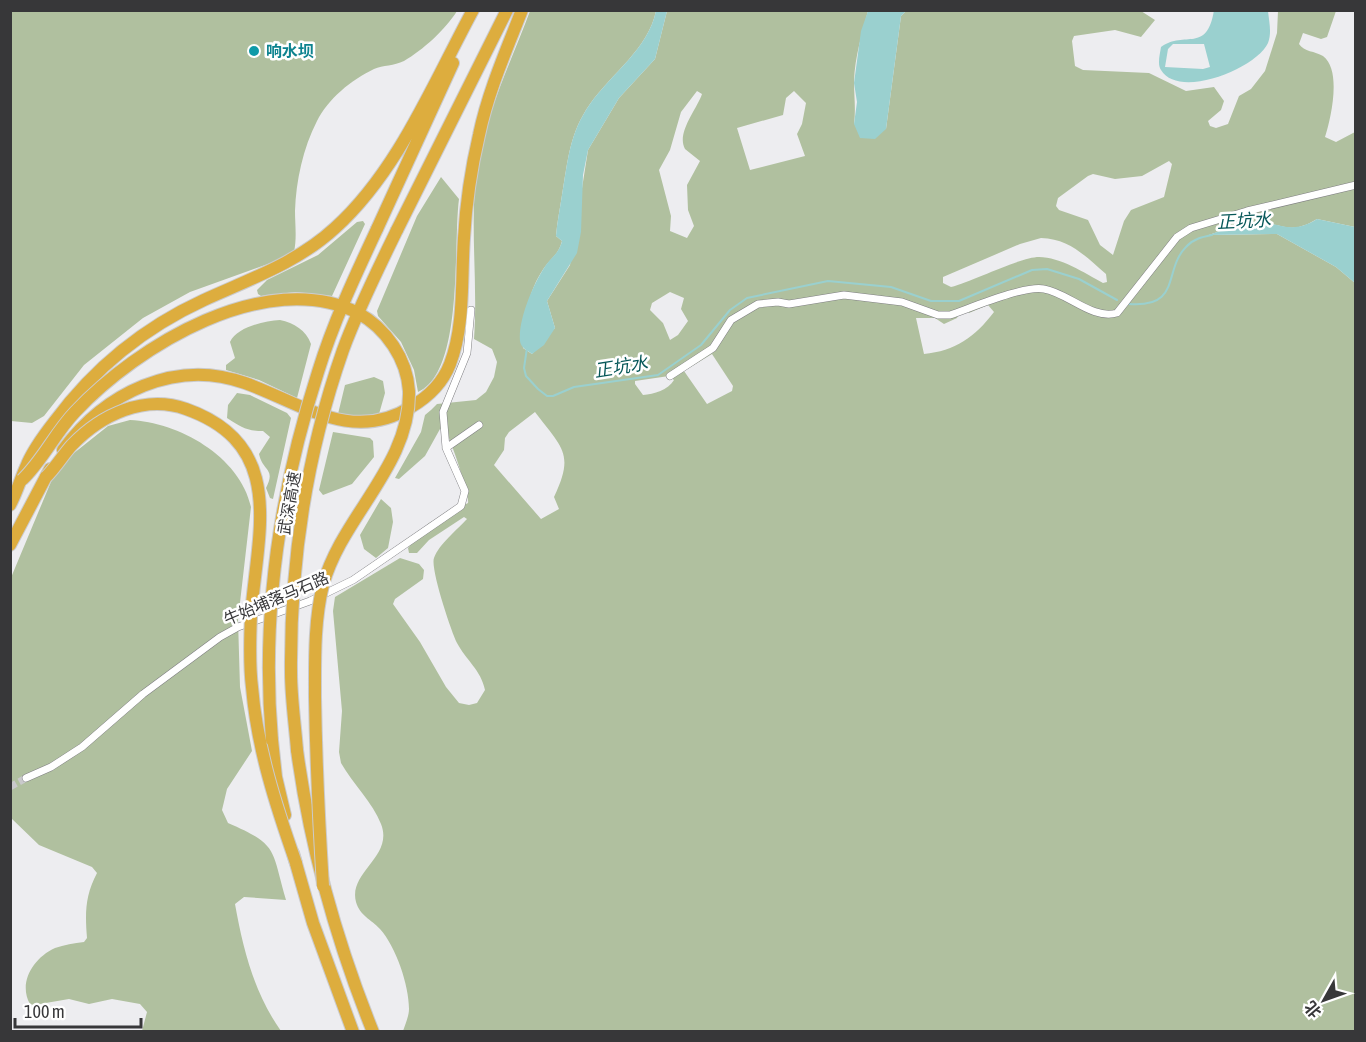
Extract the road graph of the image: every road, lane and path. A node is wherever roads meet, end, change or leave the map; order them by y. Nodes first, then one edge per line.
1 (473, 10) edge
2 (478, 10) edge
3 (507, 10) edge
4 (522, 10) edge
5 (1356, 185) edge
6 (471, 310) dead end
7 (670, 376) dead end
8 (479, 425) dead end
9 (446, 448) junction
10 (46, 477) junction
11 (22, 480) junction
12 (10, 505) edge
13 (10, 545) edge
14 (26, 778) tunnel mouth
15 (296, 863) junction
16 (323, 886) junction
17 (352, 1032) edge
18 (373, 1032) edge

1 - 11 highway
2 - 15 highway, 武深高速, bridge
3 - 16 highway, 武深高速, bridge
4 - 10 highway
5 - 7 street
6 - 9 street, 牛始埔落马石路
8 - 9 street
9 - 14 street, 牛始埔落马石路
10 - 13 highway
10 - 15 highway, bridge
11 - 12 highway
11 - 16 highway, bridge
15 - 17 highway, 武深高速
16 - 18 highway, 武深高速

